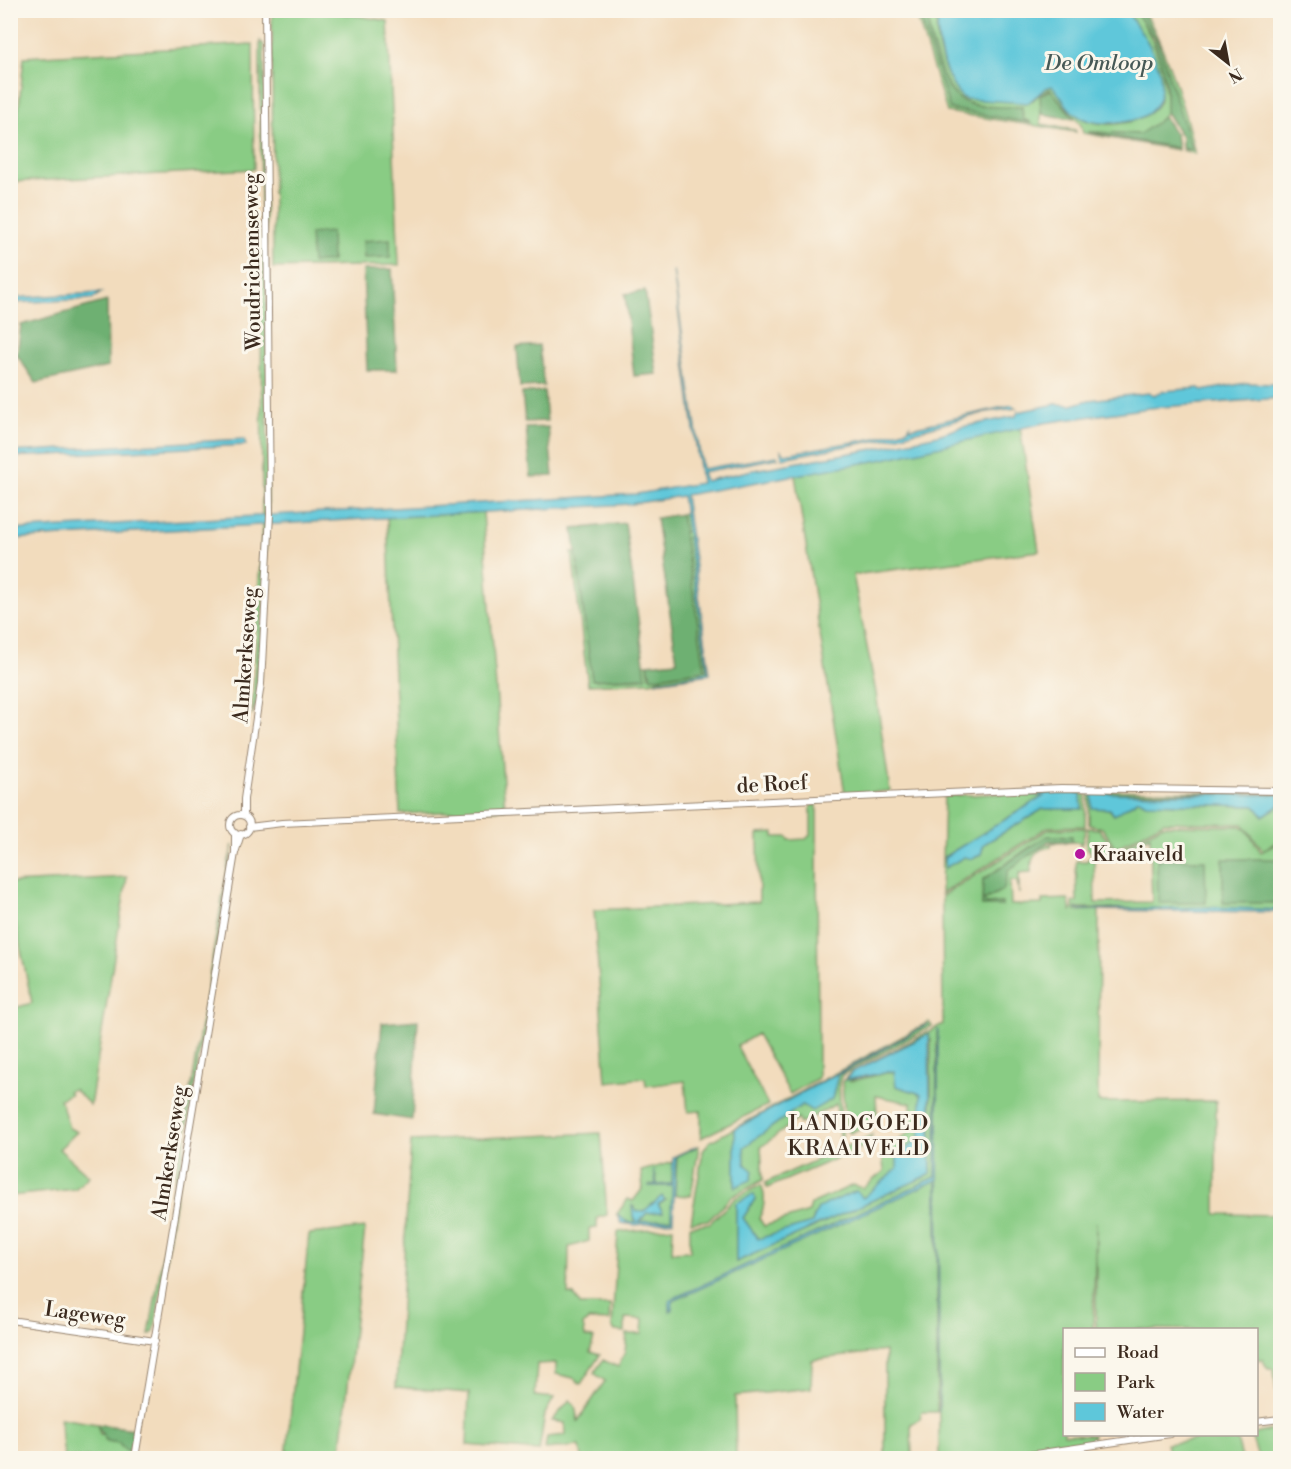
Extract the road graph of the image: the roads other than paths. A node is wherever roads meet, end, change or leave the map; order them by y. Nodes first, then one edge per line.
1 (265, 10) edge
2 (270, 514) joint
3 (1281, 791) edge
4 (241, 816) junction
5 (249, 825) junction
6 (238, 834) junction
7 (10, 1320) edge
8 (155, 1341) junction
9 (1281, 1419) edge
10 (1258, 1422) edge
11 (1157, 1436) edge
12 (135, 1458) edge
13 (1006, 1458) edge

1 - 2 street, Woudrichemseweg
2 - 4 street, Almkerkseweg
3 - 5 street, de Roef
4 - 5 street
4 - 6 street, Almkerkseweg
5 - 6 street
6 - 8 street, Almkerkseweg
7 - 8 street, Lageweg
8 - 12 street, Almkerkseweg
9 - 10 street
11 - 13 street

